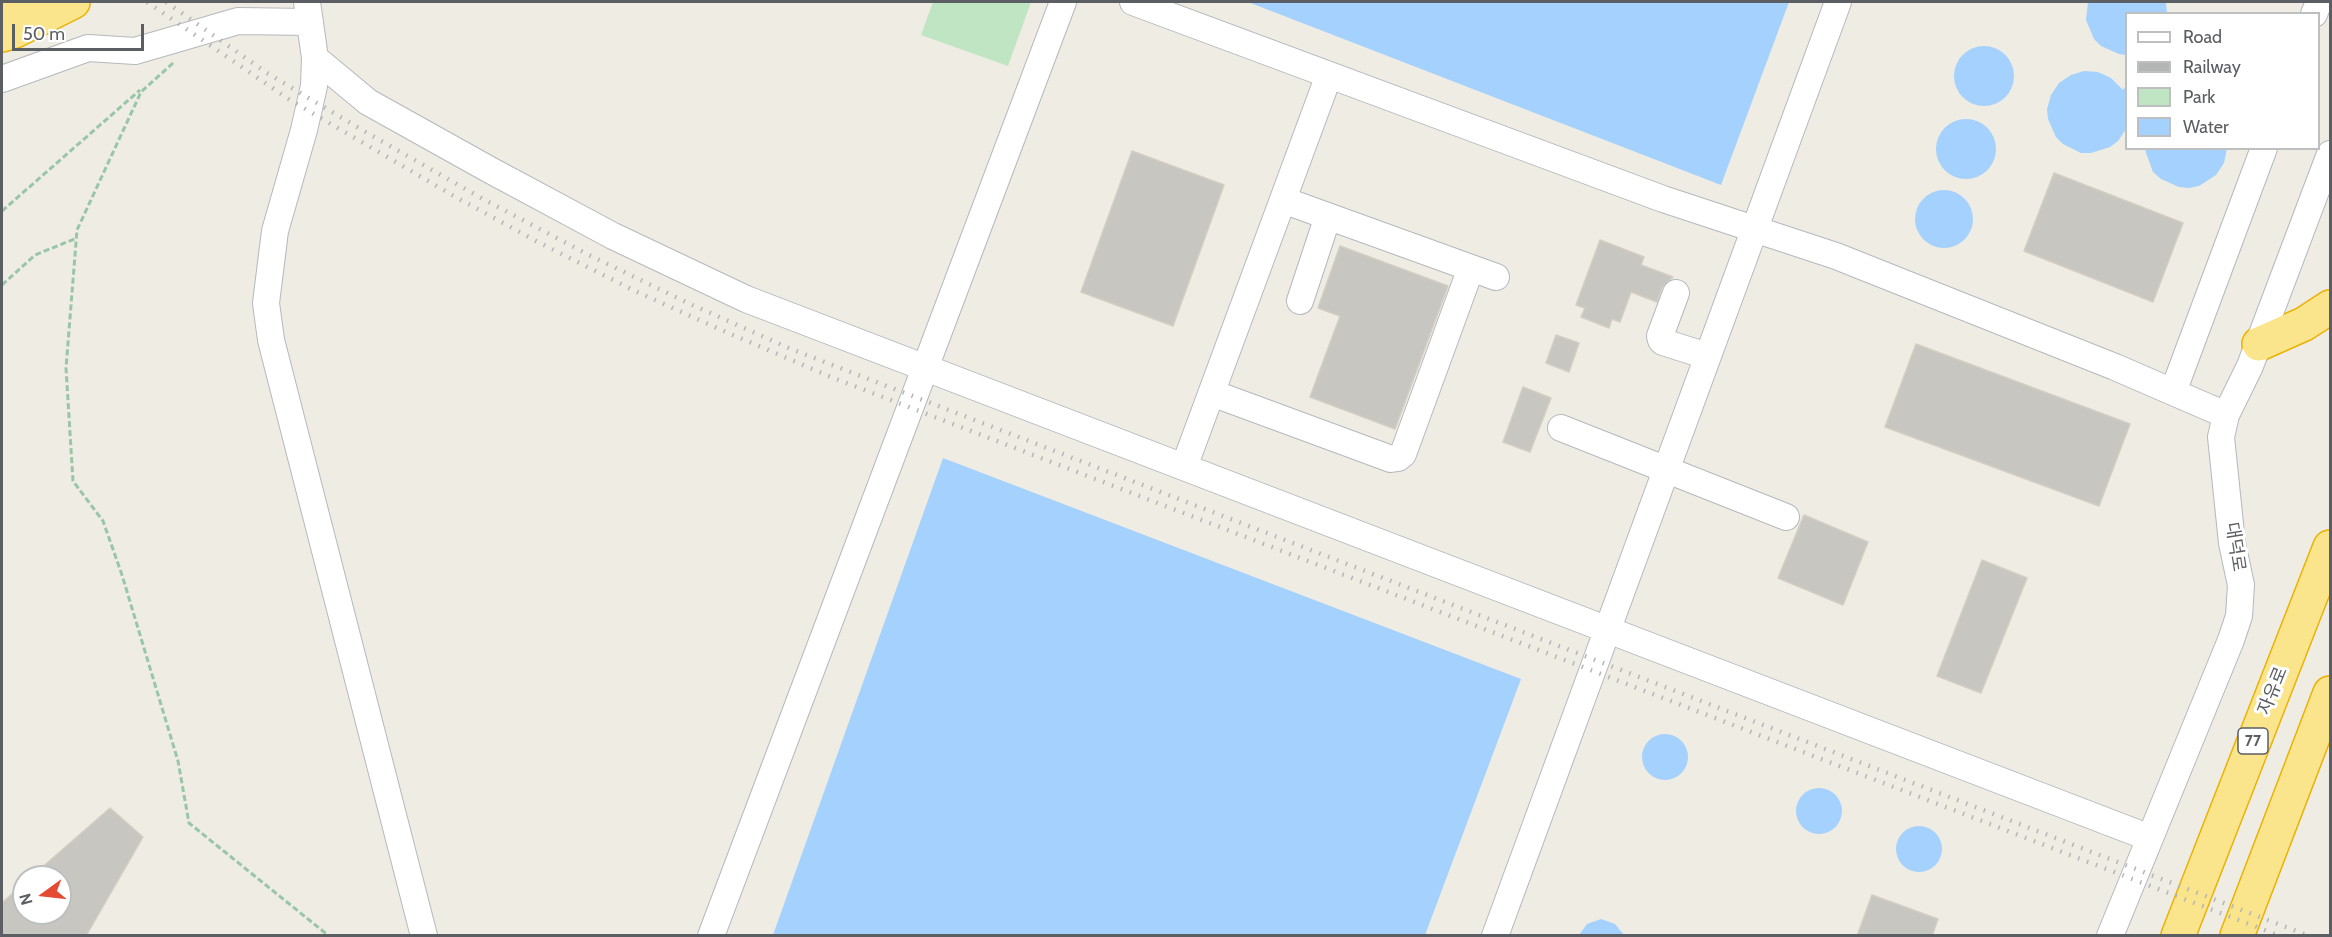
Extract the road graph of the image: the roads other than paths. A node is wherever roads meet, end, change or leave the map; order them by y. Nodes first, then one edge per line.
1 (22, 2) edge
2 (73, 2) edge
3 (1063, 2) edge
4 (1133, 2) edge
5 (1838, 2) edge
6 (2, 9) edge
7 (308, 12) edge
8 (2, 35) edge
9 (315, 58) junction
10 (1329, 75) junction
11 (2, 79) edge
12 (2263, 150) edge
13 (2331, 154) edge
14 (1283, 200) junction
15 (1328, 216) junction
16 (1753, 228) junction
17 (1471, 268) junction
18 (1496, 277) dead end
19 (1676, 293) dead end
20 (1300, 301) dead end
21 (2331, 307) edge
22 (2259, 344) junction
23 (1707, 356) junction
24 (924, 367) junction
25 (2173, 392) junction
26 (1212, 393) junction
27 (2226, 415) junction
28 (1561, 428) dead end
29 (1184, 467) junction
30 (1667, 469) junction
31 (1786, 517) dead end
32 (2331, 547) edge
33 (1608, 630) junction
34 (2331, 693) edge
35 (2150, 838) junction
36 (424, 936) edge
37 (711, 936) edge
38 (1495, 936) edge
39 (2110, 936) edge
40 (2178, 936) edge
41 (2237, 936) edge

1 - 6 highway
2 - 8 highway
3 - 24 street
4 - 10 street
5 - 16 street
7 - 9 street
7 - 11 street
9 - 24 street
9 - 36 street
10 - 14 street
10 - 16 street
12 - 25 street
13 - 22 street, 대덕로
14 - 15 street
14 - 26 street
15 - 17 street
15 - 20 street
16 - 23 street
16 - 25 street
17 - 18 street
17 - 26 street
19 - 23 street
21 - 22 highway
22 - 27 street, 대덕로
23 - 30 street
24 - 29 street
24 - 37 street
25 - 27 street
26 - 29 street
27 - 35 street, 대덕로
28 - 30 street
29 - 33 street
30 - 31 street
30 - 33 street
32 - 40 highway, 자유로 / 77
33 - 35 street
33 - 38 street
34 - 41 highway
35 - 39 street, 대덕로

